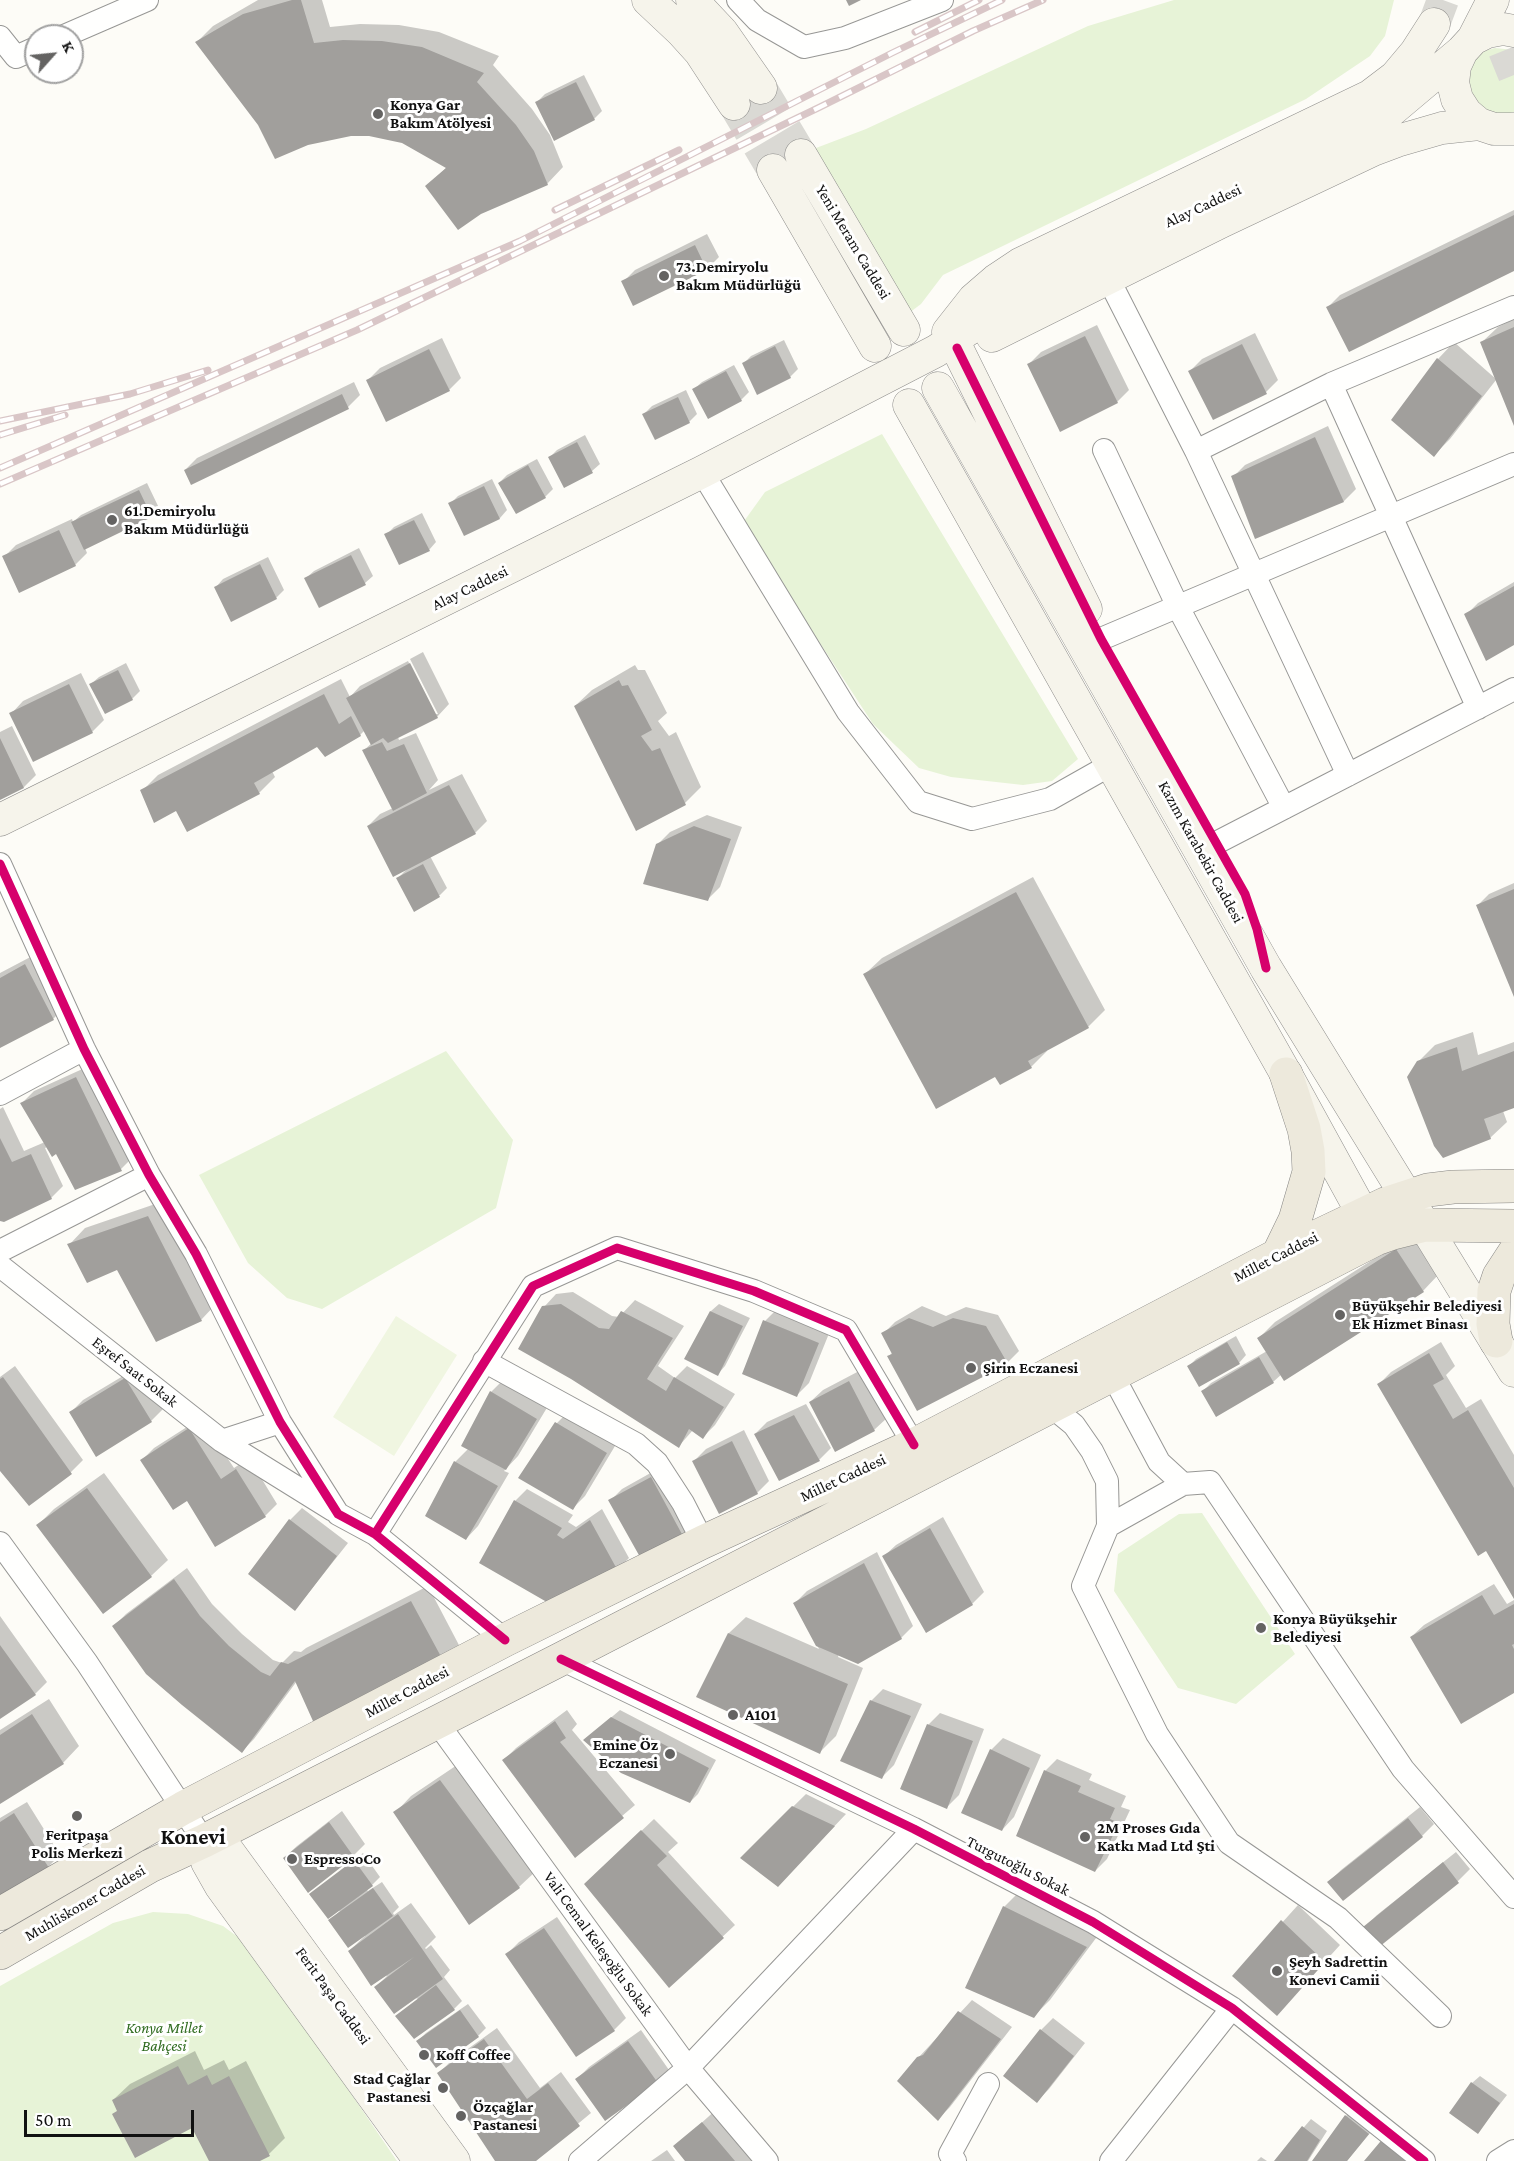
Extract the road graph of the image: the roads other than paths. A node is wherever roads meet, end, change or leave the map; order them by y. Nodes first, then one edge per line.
1 (147, 0) edge
2 (648, 0) edge
3 (692, 0) edge
4 (738, 0) edge
5 (942, 0) edge
6 (1493, 0) edge
7 (1434, 24) tunnel mouth
8 (84, 27) edge
9 (1514, 31) edge
10 (0, 37) edge
11 (1467, 45) junction
12 (18, 57) edge
13 (761, 88) tunnel mouth
14 (734, 104) tunnel mouth
15 (1500, 133) edge
16 (801, 155) tunnel mouth
17 (773, 170) tunnel mouth
18 (1108, 278) junction
19 (1514, 307) edge
20 (904, 330) dead end
21 (875, 346) dead end
22 (947, 350) junction
23 (1331, 384) junction
24 (938, 388) dead end
25 (909, 405) dead end
26 (1104, 450) dead end
27 (1196, 451) junction
28 (1514, 464) edge
29 (702, 472) junction
30 (1390, 516) junction
31 (1253, 575) junction
32 (1178, 607) junction
33 (1101, 639) junction
34 (1514, 689) edge
35 (1478, 708) junction
36 (1112, 764) junction
37 (1348, 775) junction
38 (1284, 808) junction
39 (0, 820) edge
40 (1216, 843) junction
41 (0, 864) edge
42 (1266, 968) junction
43 (84, 1049) junction
44 (1286, 1074) junction
45 (0, 1094) edge
46 (149, 1175) junction
47 (1514, 1186) edge
48 (1408, 1196) junction
49 (1425, 1225) junction
50 (1514, 1226) edge
51 (1370, 1227) junction
52 (0, 1251) edge
53 (1514, 1253) edge
54 (1278, 1255) junction
55 (0, 1266) edge
56 (1496, 1341) junction
57 (484, 1361) junction
58 (1514, 1371) edge
59 (1113, 1376) junction
60 (1052, 1407) junction
61 (280, 1422) junction
62 (222, 1441) junction
63 (914, 1445) junction
64 (1184, 1484) junction
65 (338, 1514) junction
66 (1108, 1526) junction
67 (375, 1533) junction
68 (703, 1542) junction
69 (0, 1543) edge
70 (505, 1640) junction
71 (561, 1659) junction
72 (436, 1721) junction
73 (183, 1808) junction
74 (914, 1829) junction
75 (204, 1840) junction
76 (1514, 1897) edge
77 (0, 1914) edge
78 (0, 1953) edge
79 (1232, 2008) junction
80 (1440, 2016) dead end
81 (688, 2068) junction
82 (988, 2084) dead end
83 (1514, 2151) edge
84 (420, 2161) edge
85 (454, 2161) edge
86 (580, 2161) edge
87 (766, 2161) edge
88 (955, 2161) edge
89 (1112, 2161) edge
90 (1424, 2161) edge
91 (1498, 2161) edge

1 - 8 street
2 - 14 main road
3 - 13 main road
4 - 5 street
6 - 11 main road
7 - 22 main road
9 - 11 main road
10 - 12 street
11 - 15 main road
11 - 22 main road, Alay Caddesi
15 - 18 main road, Alay Caddesi
16 - 20 main road, Yeni Meram Caddesi
17 - 21 main road, Yeni Meram Caddesi
18 - 22 main road, Alay Caddesi
18 - 27 street
19 - 23 street
22 - 29 main road, Alay Caddesi
22 - 33 main road
23 - 27 street
23 - 30 street
24 - 42 main road, Kazım Karabekir Caddesi
25 - 36 main road, Kazım Karabekir Caddesi
26 - 32 street
27 - 31 street
28 - 30 street
29 - 36 street
29 - 39 main road, Alay Caddesi
30 - 31 street
30 - 35 street
31 - 32 street
31 - 37 street
32 - 33 street
32 - 38 street
33 - 40 main road
34 - 35 street
35 - 37 street
36 - 44 main road, Kazım Karabekir Caddesi
37 - 38 street
38 - 40 street
40 - 42 main road
41 - 43 street
42 - 48 main road, Kazım Karabekir Caddesi
43 - 45 street
43 - 46 street
44 - 51 main road, Kazım Karabekir Caddesi
44 - 54 main road
46 - 52 street
46 - 61 street
47 - 48 main road, Millet Caddesi
48 - 49 main road, Kazım Karabekir Caddesi
48 - 51 main road, Millet Caddesi
49 - 50 main road, Millet Caddesi
49 - 51 main road, Millet Caddesi
49 - 56 main road, Kazım Karabekir Caddesi
51 - 54 main road, Millet Caddesi
51 - 59 main road, Millet Caddesi
53 - 56 main road
54 - 63 main road, Millet Caddesi
55 - 62 street, Eşref Saat Sokak
56 - 58 main road, Kazım Karabekir Caddesi
57 - 63 street
57 - 67 street
57 - 68 street
59 - 60 main road, Millet Caddesi
59 - 64 street
60 - 66 street
60 - 71 main road, Millet Caddesi
61 - 62 street
61 - 65 street
62 - 65 street, Eşref Saat Sokak
63 - 68 main road, Millet Caddesi
64 - 66 street
64 - 76 street
65 - 67 street, Eşref Saat Sokak
66 - 80 street
67 - 70 street, Eşref Saat Sokak
68 - 70 main road, Millet Caddesi
69 - 73 street, Ferit Paşa Caddesi
70 - 73 main road, Millet Caddesi
71 - 72 main road, Millet Caddesi
71 - 74 street, Turgutoğlu Sokak
72 - 75 main road, Millet Caddesi
72 - 81 street, Vali Cemal Keleşoğlu Sokak
73 - 75 street, Ferit Paşa Caddesi
73 - 77 main road, Muhliskoner Caddesi
74 - 79 street, Turgutoğlu Sokak
74 - 81 street
75 - 78 main road, Muhliskoner Caddesi
75 - 84 main road, Ferit Paşa Caddesi
75 - 85 main road, Ferit Paşa Caddesi
79 - 89 street
79 - 90 street, Turgutoğlu Sokak
81 - 86 street
81 - 87 street, Vali Cemal Keleşoğlu Sokak
82 - 88 street
83 - 91 street

